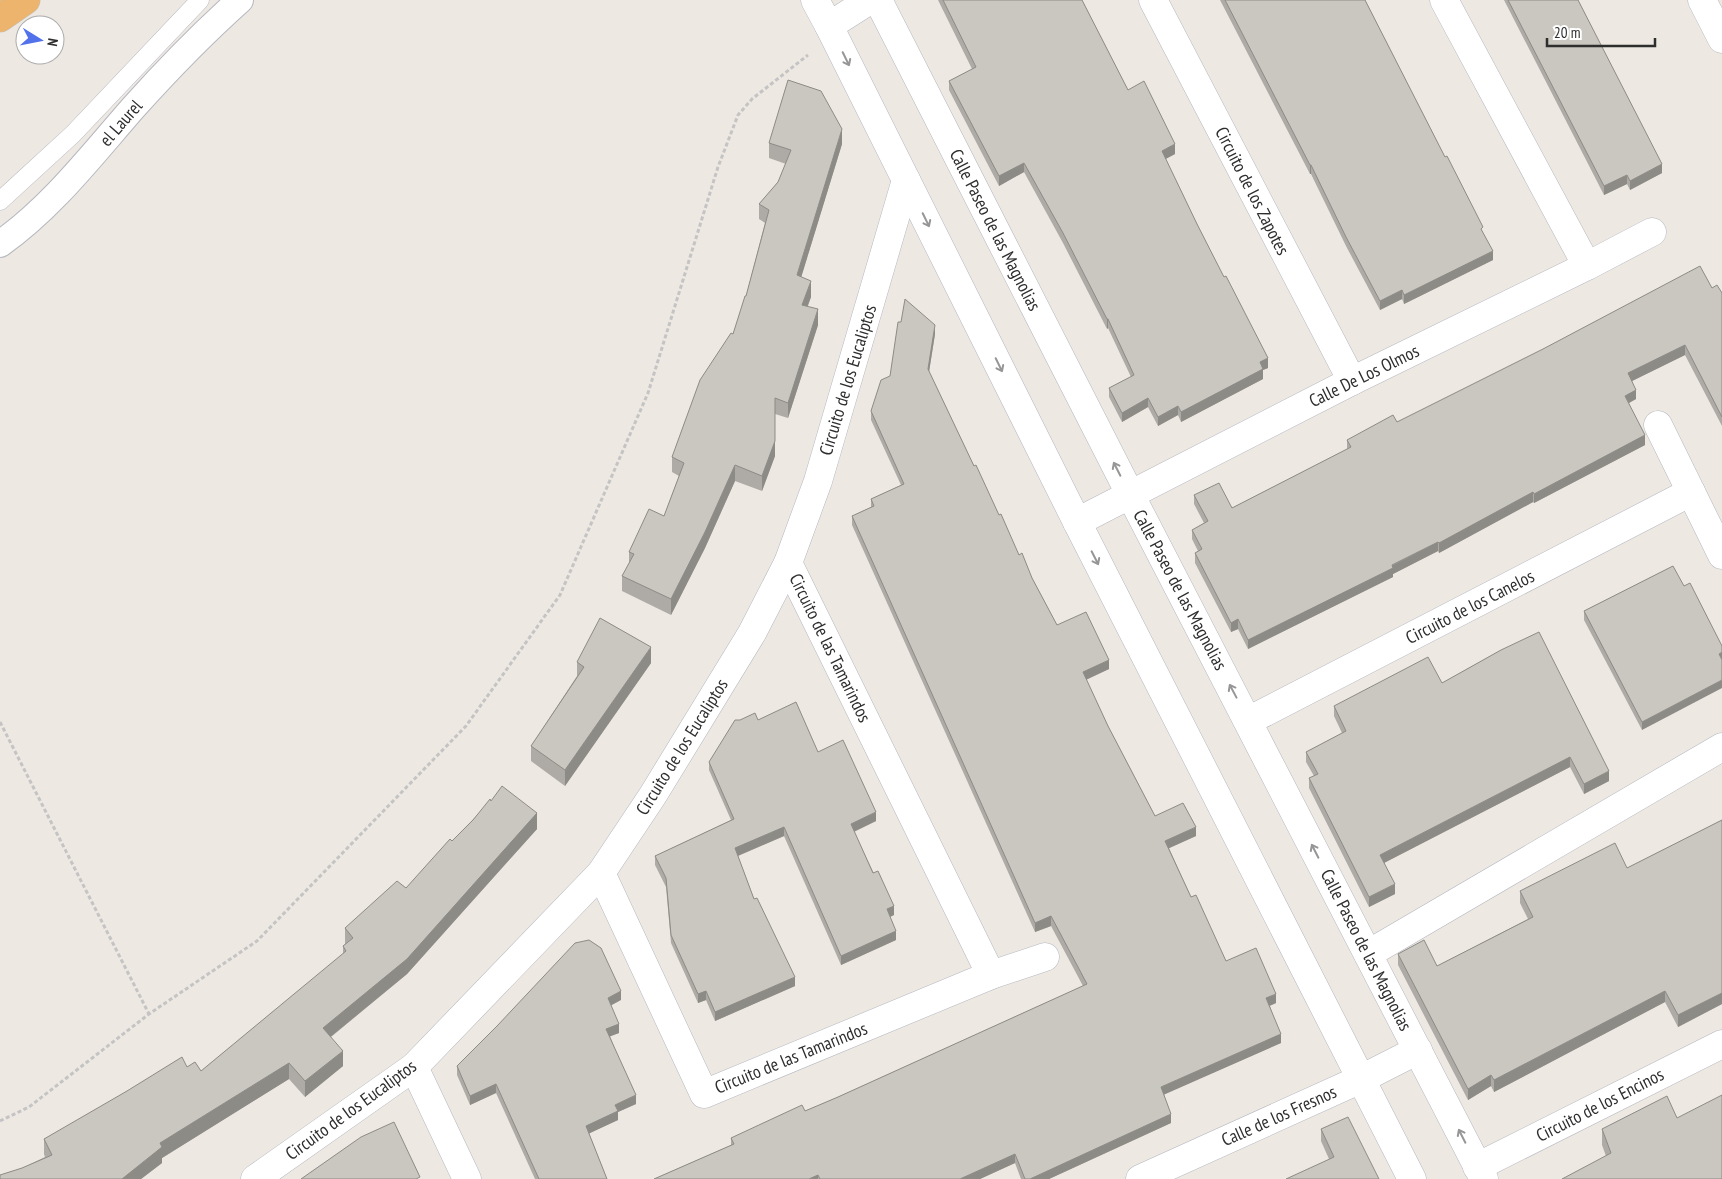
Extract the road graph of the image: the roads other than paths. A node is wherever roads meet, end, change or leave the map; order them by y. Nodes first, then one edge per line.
1 (26, 0) edge
2 (200, 0) edge
3 (240, 0) edge
4 (815, 0) edge
5 (870, 0) edge
6 (878, 0) edge
7 (1153, 0) edge
8 (1444, 0) edge
9 (1702, 0) edge
10 (0, 18) edge
11 (832, 30) junction
12 (1722, 39) edge
13 (906, 180) junction
14 (0, 201) edge
15 (1652, 232) dead end
16 (0, 244) edge
17 (1588, 266) junction
18 (1352, 381) junction
19 (1658, 425) dead end
20 (1691, 492) junction
21 (1130, 494) junction
22 (1077, 522) junction
23 (1722, 554) edge
24 (788, 563) junction
25 (1248, 721) junction
26 (1722, 747) edge
27 (601, 873) junction
28 (1368, 954) junction
29 (1045, 957) dead end
30 (991, 975) junction
31 (1722, 1044) edge
32 (1418, 1050) junction
33 (414, 1067) junction
34 (1361, 1079) junction
35 (1481, 1173) edge
36 (255, 1179) edge
37 (466, 1179) edge
38 (1140, 1179) edge
39 (1412, 1179) edge

1 - 10 highway
2 - 14 lane
3 - 16 street, el Laurel
4 - 11 street
5 - 11 street
21 -> 6 street, Calle Paseo de las Magnolias
7 - 18 street, Circuito de los Zapotes
8 - 17 street
9 - 12 street
11 -> 13 street
13 -> 22 street
13 - 24 street, Circuito de los Eucaliptos
15 - 17 street, Calle De Los Olmos
17 - 18 street, Calle De Los Olmos
18 - 21 street, Calle De Los Olmos
19 - 20 street
20 - 23 street
20 - 25 street, Circuito de los Canelos
21 - 22 street, Calle De Los Olmos
25 -> 21 street, Calle Paseo de las Magnolias
22 -> 34 street
24 - 27 street, Circuito de los Eucaliptos
24 - 30 street, Circuito de las Tamarindos
28 -> 25 street, Calle Paseo de las Magnolias
26 - 28 street
27 - 30 street, Circuito de las Tamarindos
27 - 33 street, Circuito de los Eucaliptos
28 - 32 street, Calle Paseo de las Magnolias
29 - 30 street, Circuito de las Tamarindos
31 - 35 street, Circuito de los Encinos
32 - 34 street, Calle de los Fresnos
35 -> 32 street, Calle Paseo de las Magnolias
33 - 36 street, Circuito de los Eucaliptos
33 - 37 street
34 - 38 street, Calle de los Fresnos
34 - 39 street

